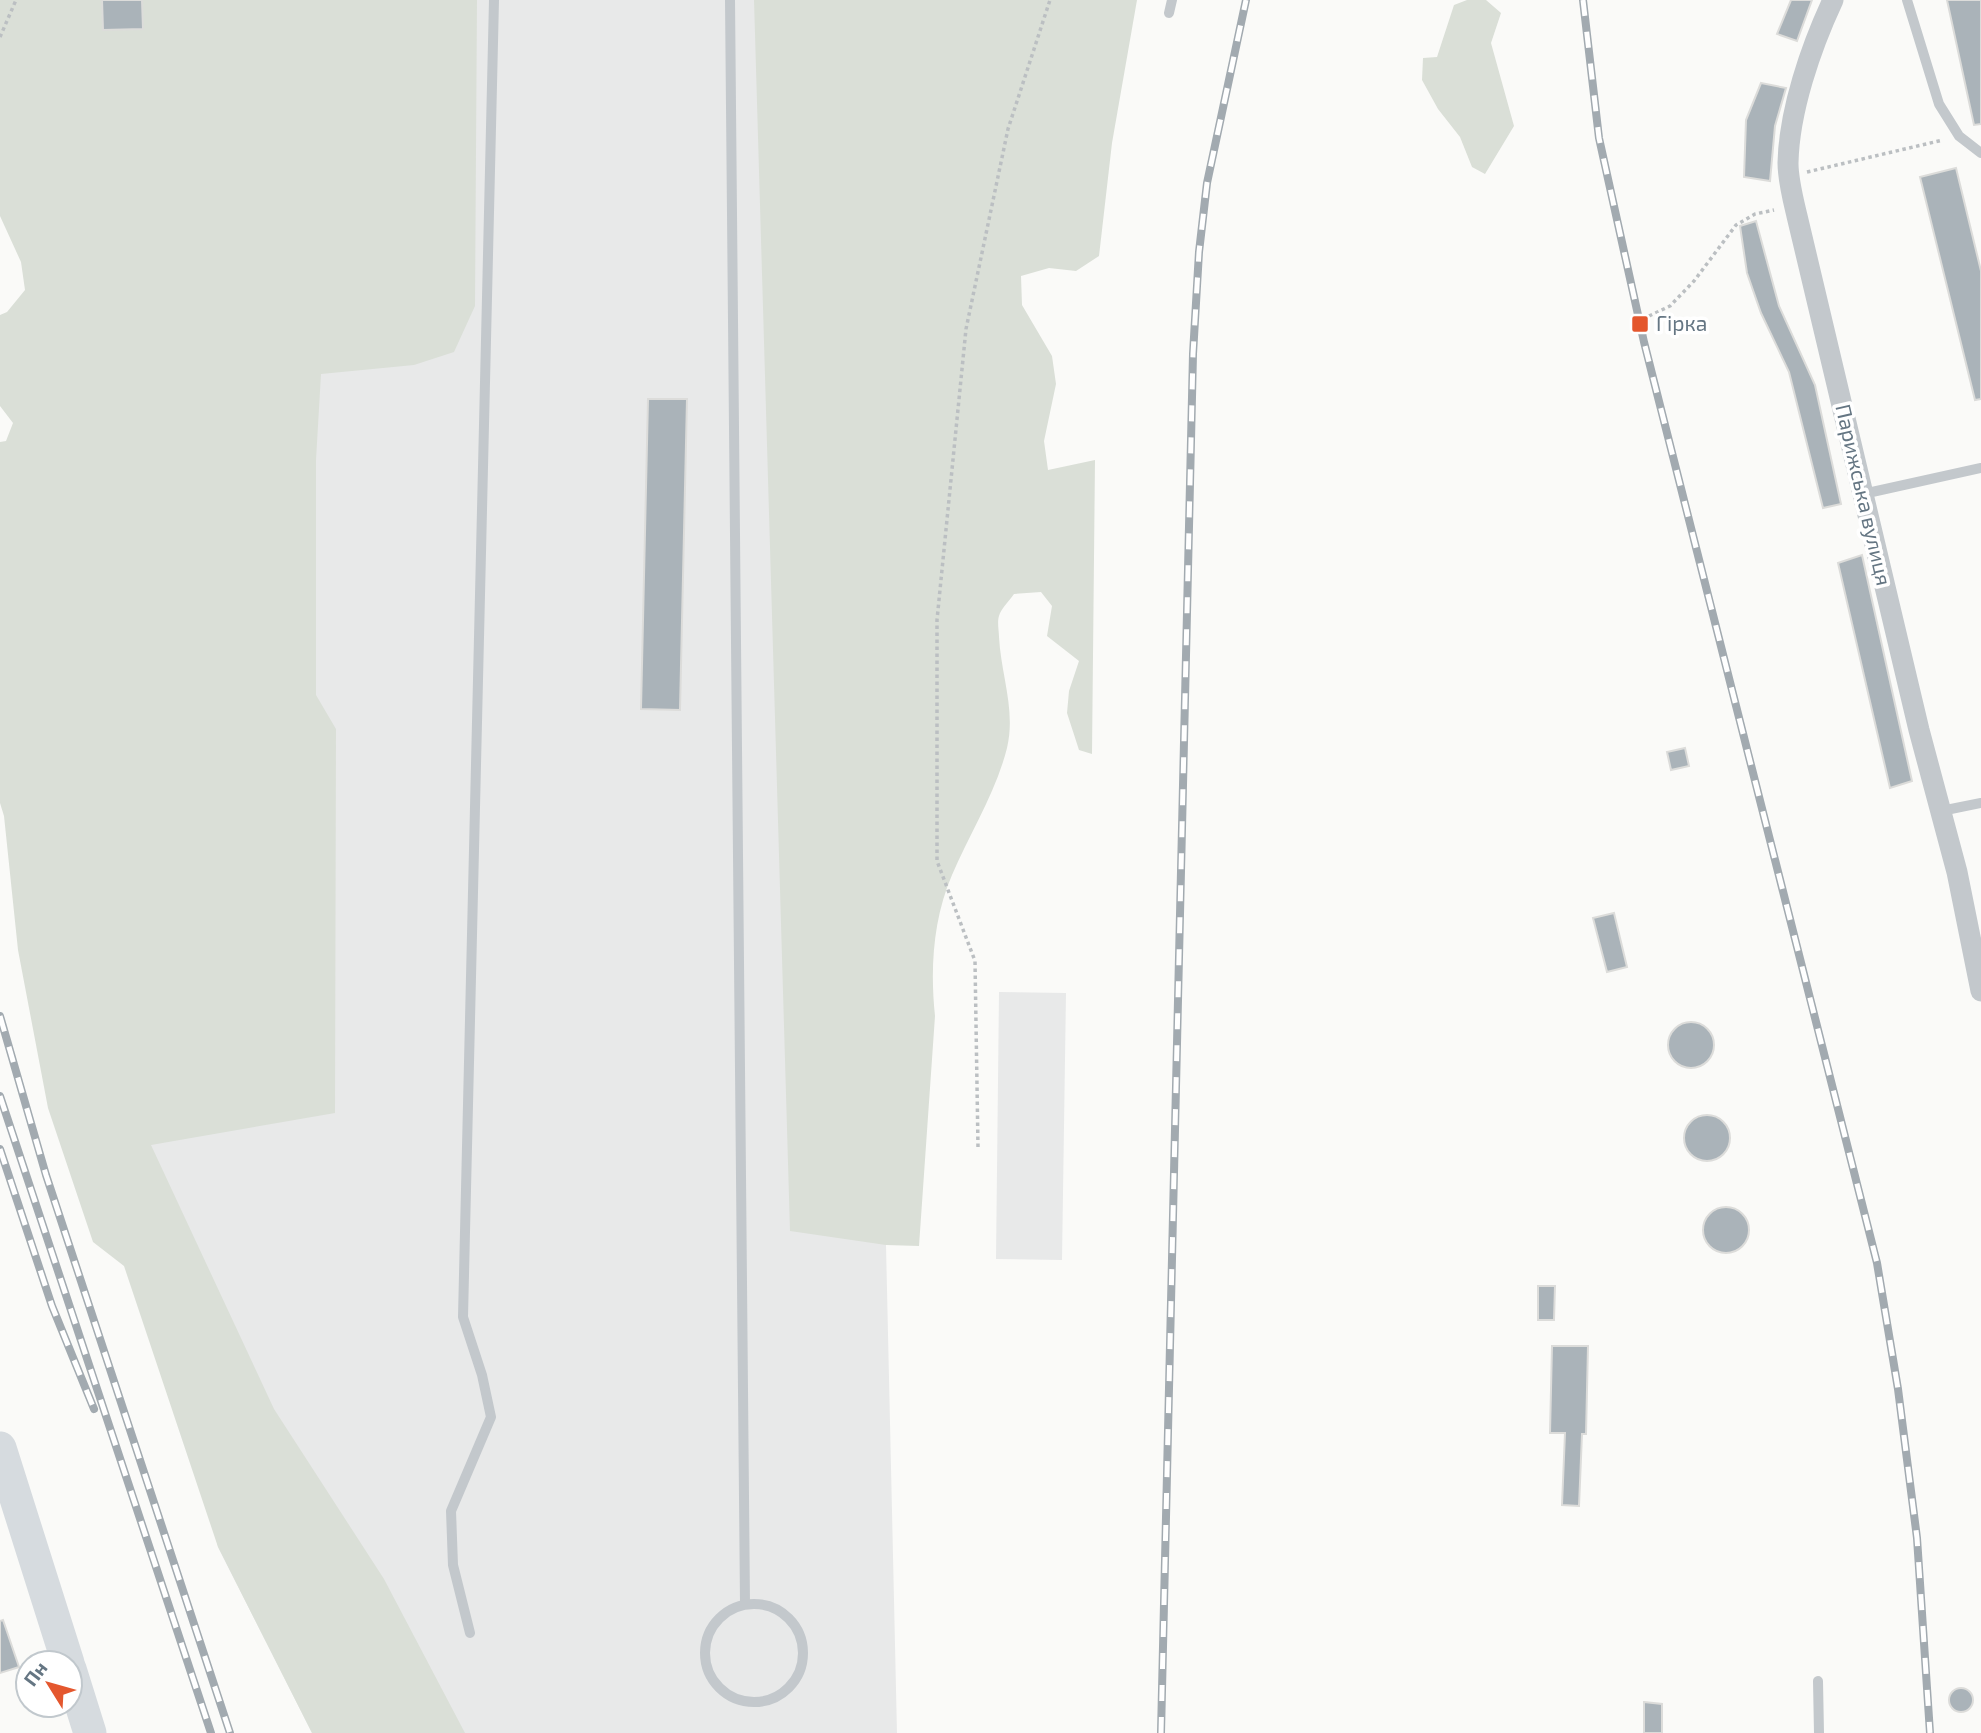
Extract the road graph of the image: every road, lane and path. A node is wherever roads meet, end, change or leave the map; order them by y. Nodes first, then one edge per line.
1 (16, 0) edge
2 (494, 0) edge
3 (730, 0) edge
4 (1050, 0) edge
5 (1172, 0) edge
6 (1833, 0) edge
7 (1907, 0) edge
8 (1169, 13) dead end
9 (0, 37) edge
10 (1959, 136) junction
11 (1981, 153) edge
12 (1789, 176) junction
13 (1794, 204) junction
14 (1649, 316) dead end
15 (1981, 468) edge
16 (1863, 494) junction
17 (1981, 803) edge
18 (1941, 811) junction
19 (1974, 910) edge
20 (1981, 991) edge
21 (978, 1147) dead end
22 (0, 1448) edge
23 (745, 1604) junction
24 (470, 1633) dead end
25 (64, 1649) edge
26 (1818, 1681) dead end
27 (84, 1714) edge
28 (90, 1733) edge
29 (1819, 1733) edge

1 - 9 path
2 - 24 lane
3 - 23 lane
4 - 21 path
5 - 8 lane
6 - 12 street, Парижська вулиця
7 - 10 lane
10 - 11 lane
10 - 12 path
12 - 13 street, Парижська вулиця
13 - 14 path
13 - 16 street, Парижська вулиця
15 - 16 lane
16 - 18 street, Парижська вулиця
17 - 18 lane
18 - 19 street, Парижська вулиця
19 - 20 street, Парижська вулиця
22 - 25 main road
23 - 23 lane
26 - 29 lane
27 - 28 main road

